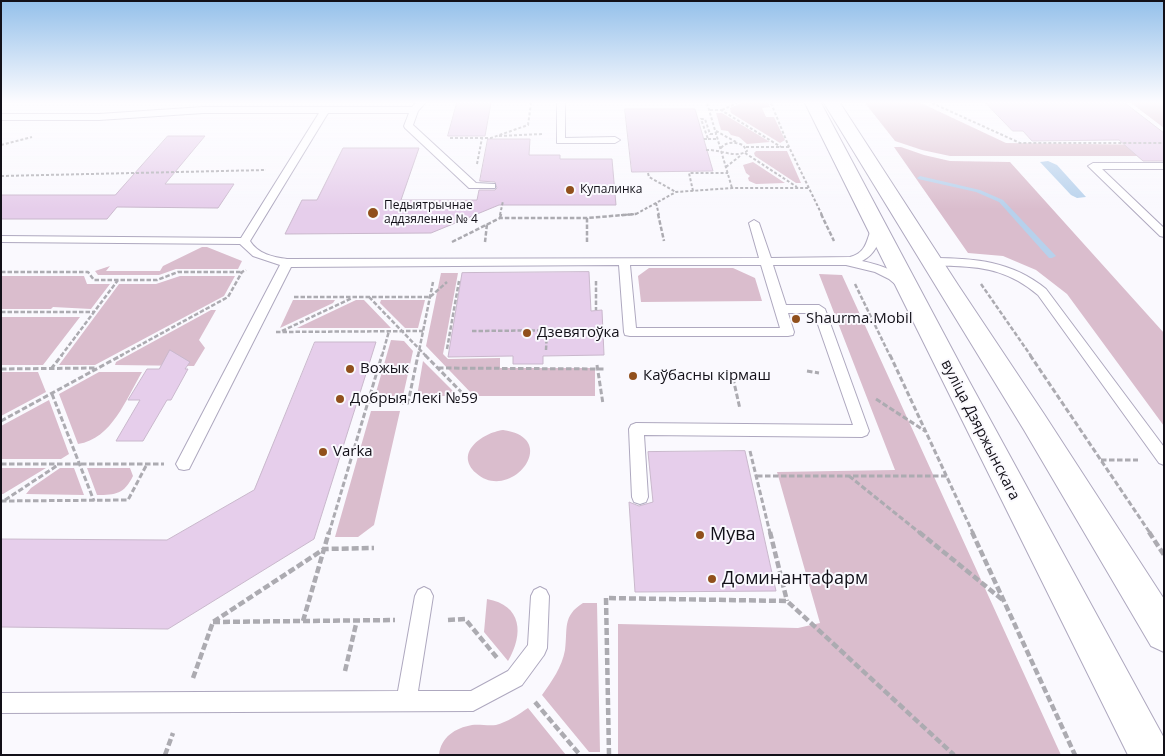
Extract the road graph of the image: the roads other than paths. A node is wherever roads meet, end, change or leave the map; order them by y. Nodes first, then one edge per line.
1 (306, 138) edge
2 (421, 138) edge
3 (560, 138) edge
4 (831, 138) edge
5 (854, 138) edge
6 (615, 140) dead end
7 (1164, 166) edge
8 (491, 186) dead end
9 (754, 223) dead end
10 (877, 227) junction
11 (1164, 234) edge
12 (1, 239) edge
13 (244, 241) junction
14 (624, 261) junction
15 (765, 261) junction
16 (844, 261) junction
17 (931, 262) junction
18 (287, 263) junction
19 (909, 291) junction
20 (780, 309) junction
21 (1164, 459) edge
22 (184, 464) road end
23 (640, 497) dead end
24 (424, 596) dead end
25 (540, 596) dead end
26 (1164, 633) edge
27 (406, 701) junction
28 (1, 703) edge
29 (1150, 755) edge

1 - 13 lane
2 - 8 lane
3 - 6 lane
4 - 10 main road, вуліца Дзяржынскага
5 - 17 main road
7 - 11 lane
9 - 15 lane
10 - 16 lane
10 - 19 main road, вуліца Дзяржынскага
12 - 13 lane
13 - 18 lane
14 - 15 lane
14 - 18 lane
14 - 20 lane
15 - 16 lane
15 - 20 lane
16 - 19 lane
17 - 21 lane
17 - 26 main road
18 - 22 lane
19 - 29 main road, вуліца Дзяржынскага
20 - 23 lane
24 - 27 lane
25 - 27 lane
27 - 28 lane

